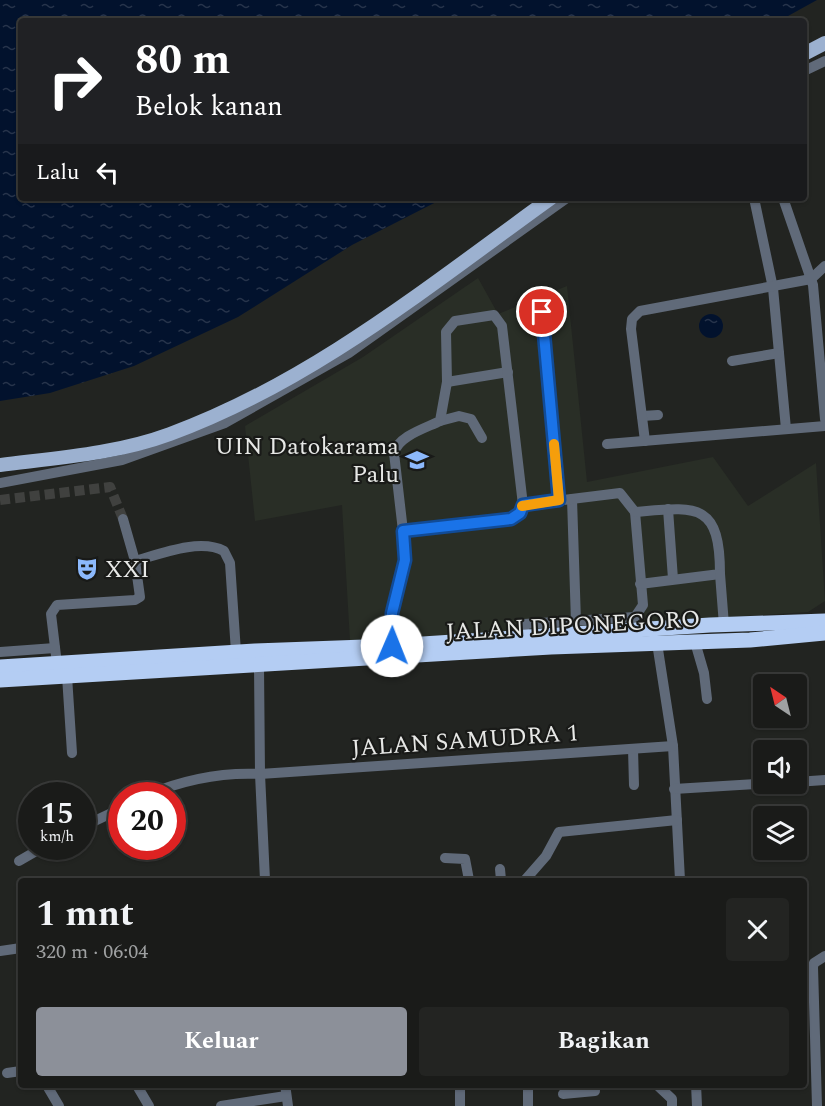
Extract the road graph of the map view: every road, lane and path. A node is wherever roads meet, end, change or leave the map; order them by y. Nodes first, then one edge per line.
1 (825, 44) edge
2 (807, 53) edge
3 (825, 62) edge
4 (807, 70) edge
5 (547, 201) edge
6 (563, 201) edge
7 (755, 201) edge
8 (784, 201) edge
9 (825, 266) edge
10 (811, 279) junction
11 (773, 288) junction
12 (542, 312) dead end
13 (822, 348) edge
14 (779, 353) junction
15 (732, 361) dead end
16 (508, 372) junction
17 (447, 382) junction
18 (658, 415) dead end
19 (642, 416) junction
20 (825, 419) edge
21 (440, 421) junction
22 (825, 426) edge
23 (786, 429) junction
24 (482, 438) dead end
25 (645, 441) junction
26 (606, 444) dead end
27 (0, 465) edge
28 (0, 483) edge
29 (572, 499) junction
30 (559, 500) junction
31 (523, 505) junction
32 (668, 509) junction
33 (635, 512) junction
34 (123, 519) tunnel mouth
35 (403, 531) junction
36 (135, 561) junction
37 (720, 574) junction
38 (673, 579) junction
39 (640, 584) junction
40 (825, 621) edge
41 (576, 622) junction
42 (716, 630) junction
43 (825, 633) edge
44 (525, 637) junction
45 (695, 642) junction
46 (657, 644) junction
47 (392, 646) junction
48 (0, 652) edge
49 (236, 652) junction
50 (55, 660) junction
51 (259, 666) junction
52 (0, 667) edge
53 (0, 680) edge
54 (707, 699) dead end
55 (673, 746) junction
56 (633, 749) junction
57 (72, 753) dead end
58 (260, 774) junction
59 (825, 780) edge
60 (807, 781) edge
61 (753, 784) edge
62 (186, 785) edge
63 (634, 785) dead end
64 (674, 789) junction
65 (677, 820) junction
66 (446, 858) dead end
67 (500, 869) dead end
68 (265, 878) edge
69 (469, 878) edge
70 (501, 878) edge
71 (527, 878) edge
72 (680, 878) edge
73 (18, 948) edge
74 (0, 951) edge
75 (825, 956) edge
76 (825, 996) edge
77 (813, 997) junction
78 (18, 1071) edge
79 (7, 1073) dead end
80 (48, 1088) edge
81 (138, 1088) edge
82 (460, 1088) edge
83 (528, 1088) edge
84 (595, 1088) edge
85 (660, 1088) edge
86 (696, 1088) edge
87 (563, 1094) dead end
88 (286, 1095) edge
89 (59, 1106) edge
90 (149, 1106) edge
91 (221, 1106) edge
92 (460, 1106) edge
93 (528, 1106) edge
94 (672, 1106) edge
95 (697, 1106) edge
96 (817, 1106) edge

1 - 2 main road
3 - 4 street
5 - 27 main road
6 - 28 street
7 - 11 street
8 - 10 street
9 - 10 street
10 - 11 street
10 - 13 street
11 - 14 street
11 - 19 street
12 - 30 street
13 - 20 street
14 - 15 street
14 - 23 street
16 - 17 street
16 - 17 street
16 - 31 street
17 - 21 street
18 - 19 street
19 - 25 street
21 - 24 street
21 - 35 street
22 - 23 street
23 - 25 street
25 - 26 street
29 - 30 street
29 - 33 street
29 - 41 street
30 - 31 street
31 - 35 street
32 - 33 street
32 - 37 street
32 - 38 street
33 - 39 street
34 - 36 street
35 - 47 street
36 - 49 street
36 - 50 street
37 - 38 street
37 - 42 street
38 - 39 street
39 - 41 street
40 - 42 highway, JALAN DIPONEGORO
41 - 44 street
42 - 43 highway, JALAN DIPONEGORO
42 - 44 highway, JALAN DIPONEGORO
42 - 45 highway, JALAN DIPONEGORO
44 - 47 highway, JALAN DIPONEGORO
45 - 46 highway, JALAN DIPONEGORO
45 - 54 street
46 - 51 highway, JALAN DIPONEGORO
46 - 55 street
47 - 49 highway, JALAN DIPONEGORO
48 - 50 street
49 - 50 highway, JALAN DIPONEGORO
50 - 51 highway, JALAN DIPONEGORO
50 - 52 highway, JALAN DIPONEGORO
50 - 53 highway, JALAN DIPONEGORO
50 - 57 street
51 - 58 street
55 - 56 street, JALAN SAMUDRA 1
55 - 64 street
56 - 58 street, JALAN SAMUDRA 1
56 - 63 street
58 - 62 street, JALAN SAMUDRA 1
58 - 68 street
59 - 60 street
61 - 64 street
64 - 65 street
65 - 71 street
65 - 72 street
66 - 69 street
67 - 70 street
73 - 74 street
75 - 77 street
76 - 77 street
77 - 96 street
78 - 79 street
80 - 89 street
81 - 90 street
82 - 92 street
83 - 93 street
84 - 87 street
85 - 94 street
86 - 95 street
88 - 91 street

